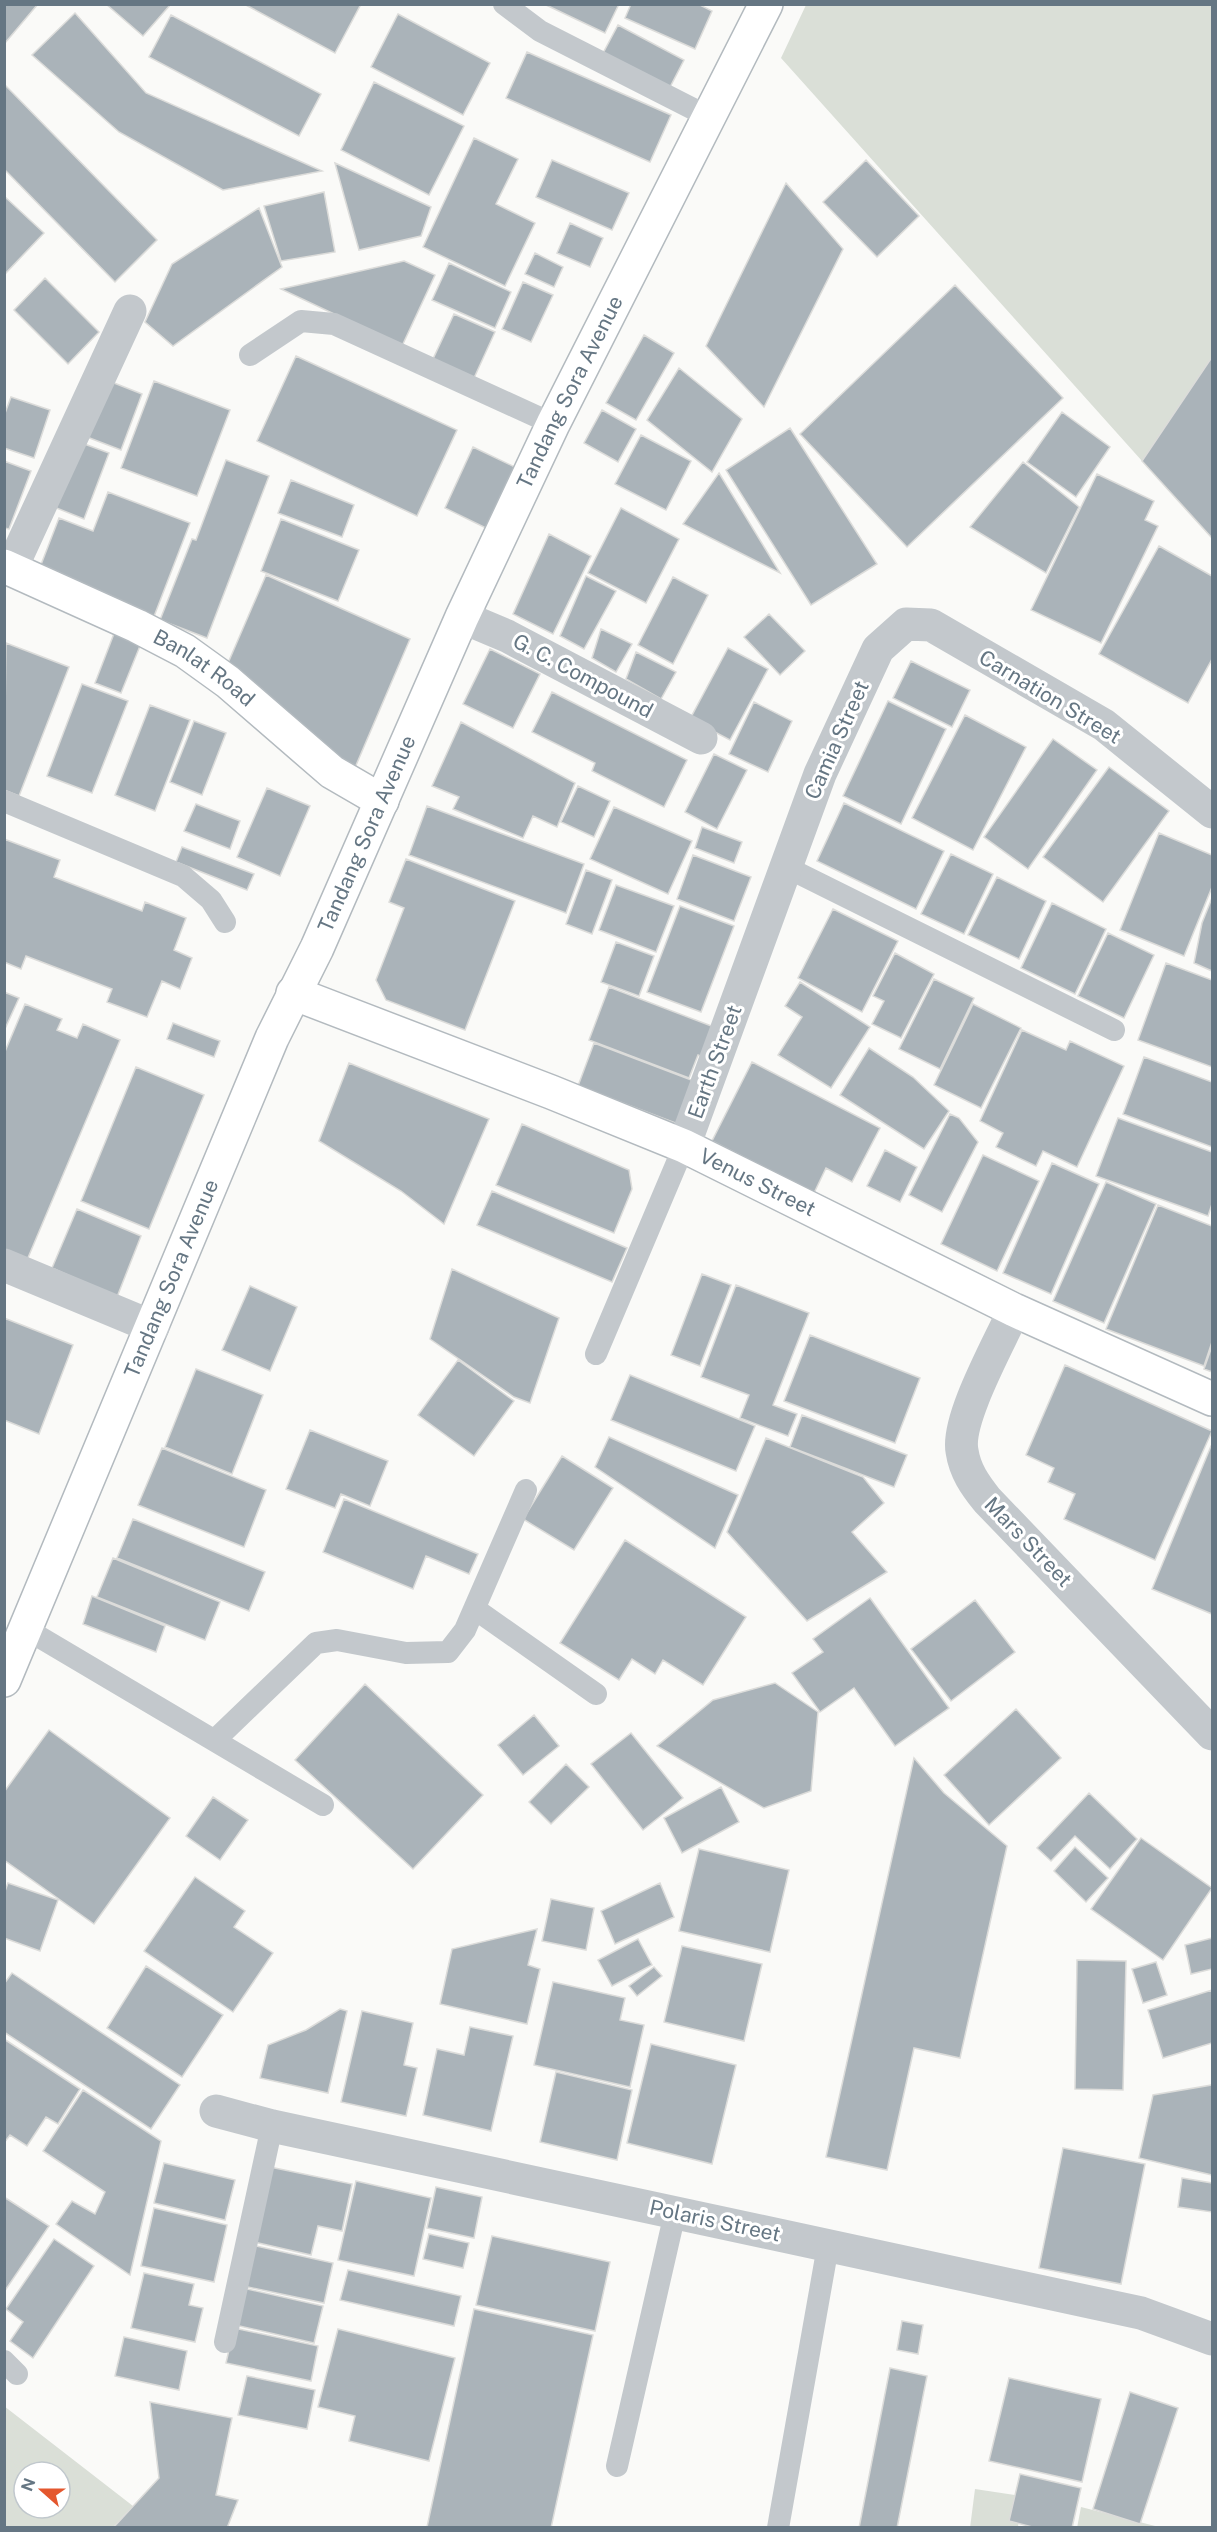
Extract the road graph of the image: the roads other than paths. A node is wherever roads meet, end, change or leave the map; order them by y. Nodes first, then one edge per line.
1 (504, 4) edge
2 (766, 4) edge
3 (709, 117) junction
4 (130, 311) dead end
5 (250, 355) dead end
6 (553, 424) junction
7 (8, 568) edge
8 (462, 617) junction
9 (906, 624) joint
10 (701, 738) dead end
11 (4, 801) edge
12 (382, 801) junction
13 (1212, 812) edge
14 (786, 867) junction
15 (225, 922) dead end
16 (293, 993) junction
17 (1114, 1030) dead end
18 (684, 1146) junction
19 (4, 1265) edge
20 (1014, 1310) junction
21 (153, 1327) junction
22 (596, 1354) dead end
23 (1212, 1399) edge
24 (526, 1490) dead end
25 (475, 1609) junction
26 (26, 1629) junction
27 (4, 1680) edge
28 (596, 1694) dead end
29 (1212, 1734) edge
30 (216, 1739) junction
31 (323, 1805) dead end
32 (216, 2111) dead end
33 (272, 2126) junction
34 (675, 2213) junction
35 (828, 2246) junction
36 (1212, 2339) edge
37 (225, 2342) dead end
38 (617, 2466) dead end
39 (778, 2528) edge

1 - 3 lane
2 - 3 main road, Tandang Sora Avenue
3 - 6 main road, Tandang Sora Avenue
4 - 7 street
5 - 6 lane
6 - 8 main road, Tandang Sora Avenue
7 - 12 main road, Banlat Road
8 - 10 street, G. C. Compound
8 - 12 main road, Tandang Sora Avenue
9 - 13 street, Carnation Street
9 - 14 street, Camia Street
11 - 15 lane
12 - 16 main road, Tandang Sora Avenue
14 - 17 lane
14 - 18 street, Earth Street
16 - 18 main road, Venus Street
16 - 21 main road, Tandang Sora Avenue
18 - 20 main road, Venus Street
18 - 22 lane, Earth Street
19 - 21 street
20 - 23 main road, Venus Street
20 - 29 street, Mars Street
21 - 26 main road, Tandang Sora Avenue
24 - 25 lane
25 - 28 lane
25 - 30 lane
26 - 27 main road, Tandang Sora Avenue
26 - 30 lane
30 - 31 lane
32 - 33 street, Polaris Street
33 - 34 street, Polaris Street
33 - 37 lane
34 - 35 street, Polaris Street
34 - 38 lane
35 - 36 street, Polaris Street
35 - 39 lane

